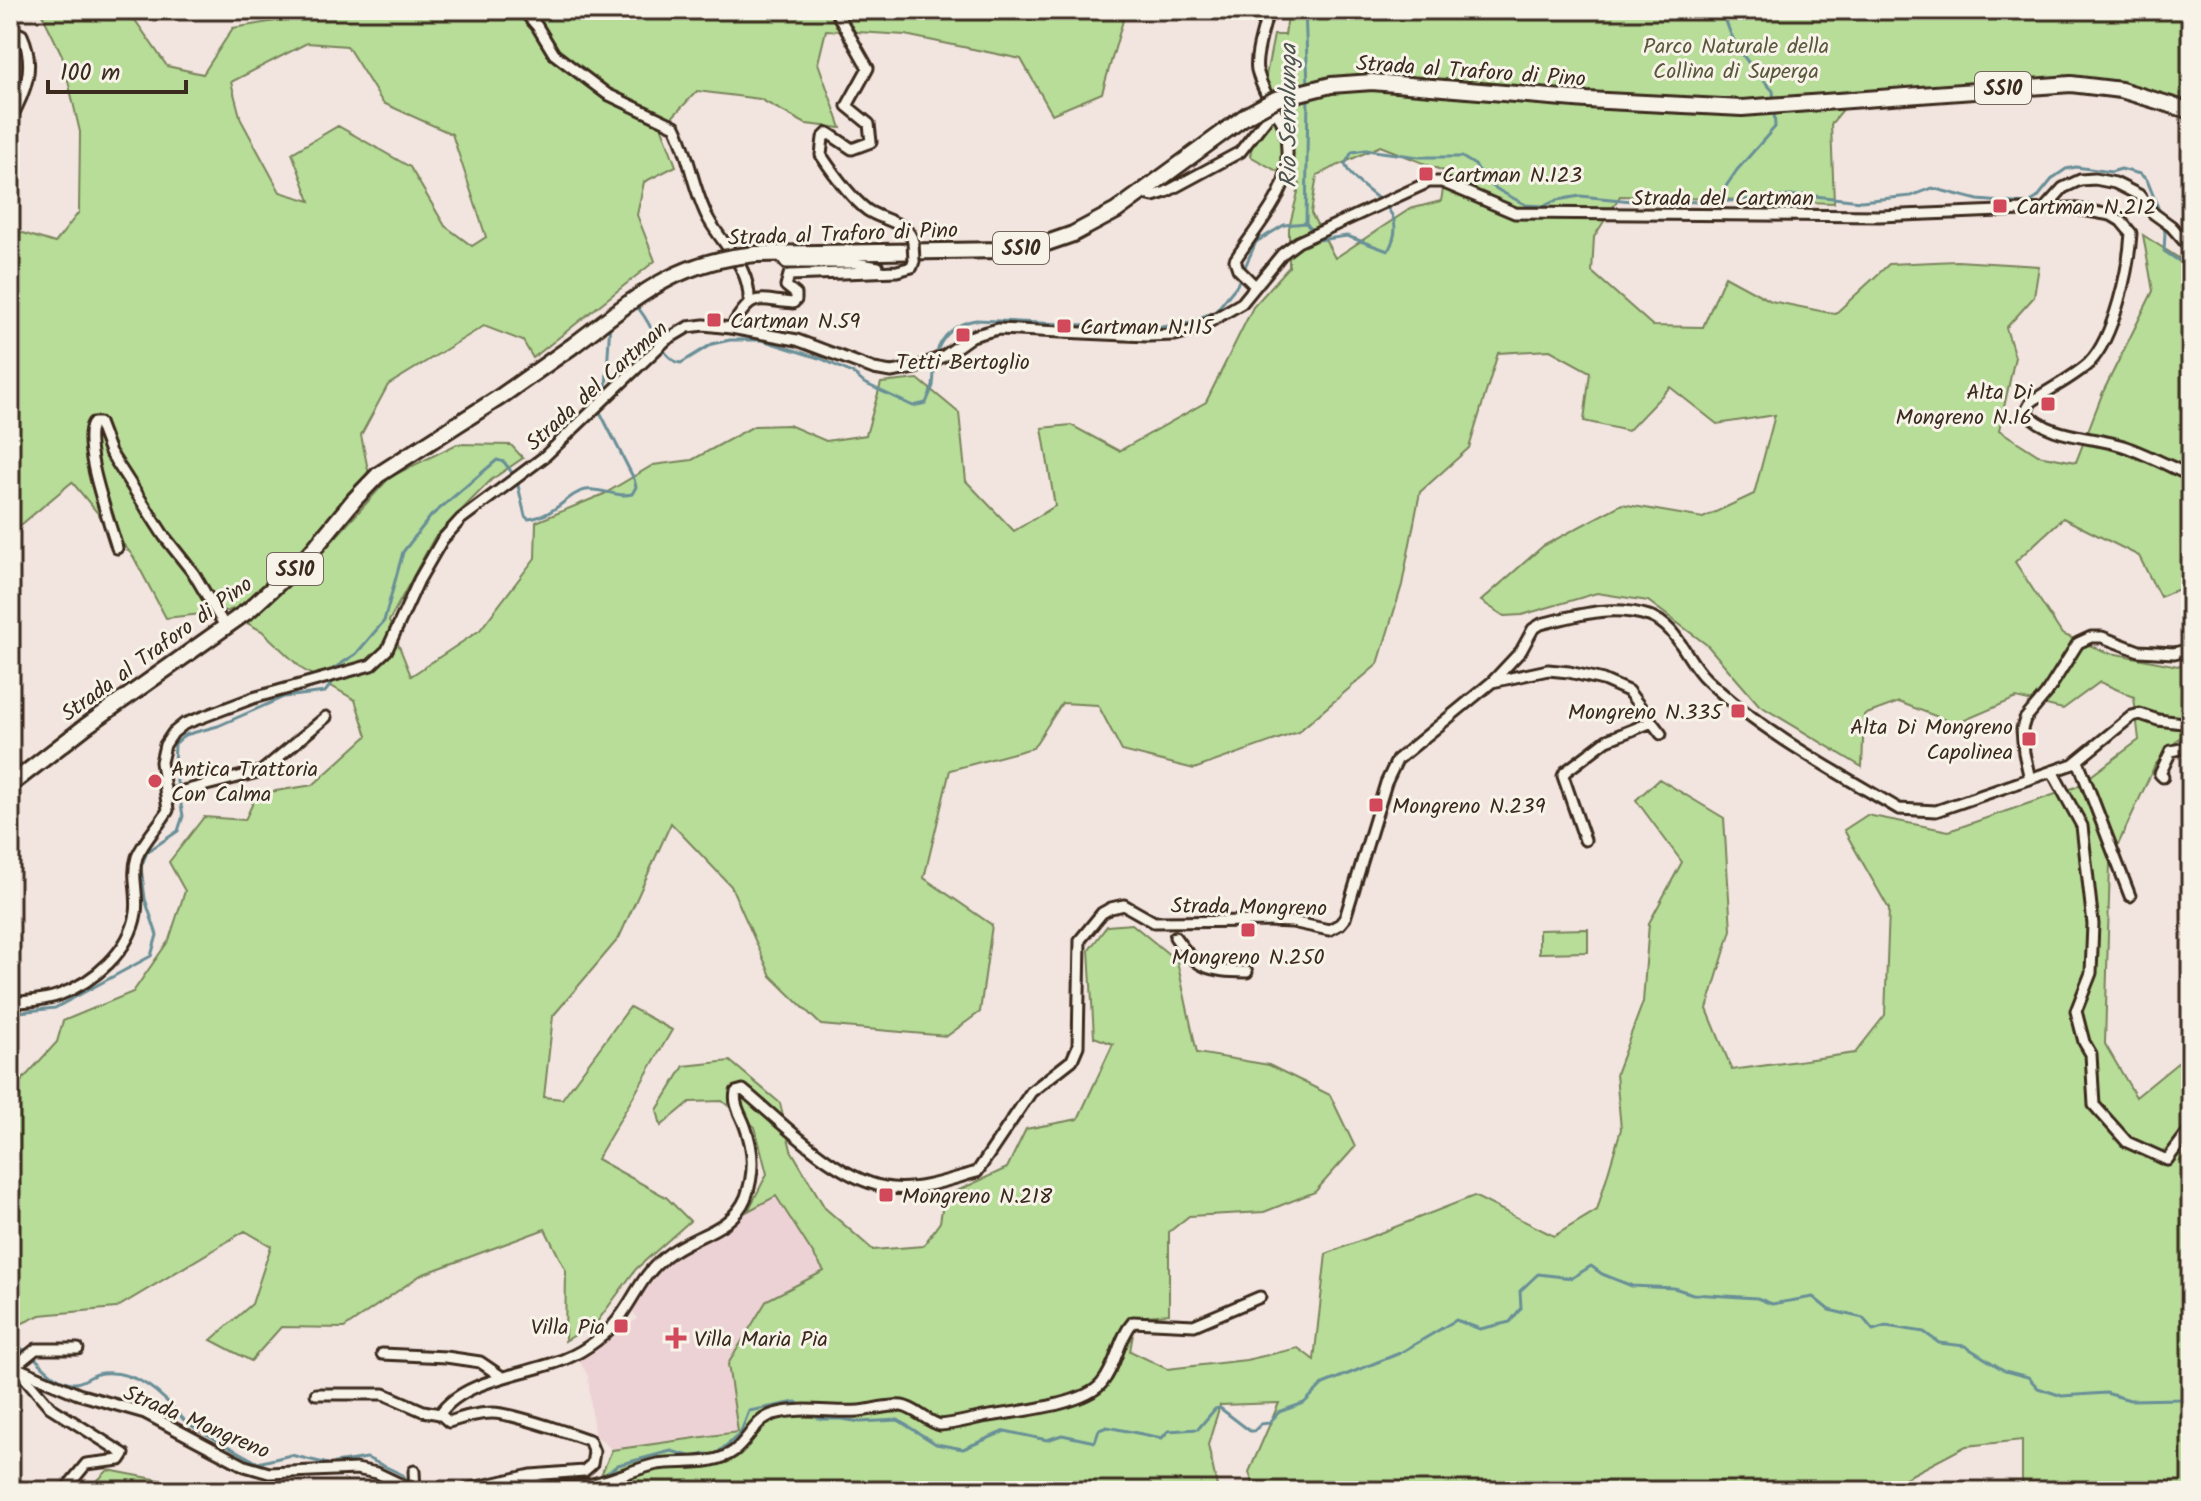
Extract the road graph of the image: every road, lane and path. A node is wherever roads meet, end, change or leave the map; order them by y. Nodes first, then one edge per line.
1 (523, 10) edge
2 (835, 10) edge
3 (1268, 10) edge
4 (10, 30) edge
5 (2191, 111) edge
6 (1275, 114) junction
7 (10, 120) edge
8 (1141, 193) junction
9 (2045, 208) junction
10 (2191, 249) edge
11 (778, 253) junction
12 (897, 271) junction
13 (1254, 285) junction
14 (749, 303) junction
15 (731, 328) junction
16 (2191, 476) edge
17 (117, 548) dead end
18 (226, 628) junction
19 (2191, 649) edge
20 (1492, 682) junction
21 (326, 717) dead end
22 (1652, 722) junction
23 (2191, 724) edge
24 (1661, 734) dead end
25 (2191, 747) edge
26 (2078, 761) junction
27 (2052, 771) junction
28 (2163, 777) dead end
29 (2030, 779) junction
30 (10, 785) edge
31 (169, 794) junction
32 (1585, 840) dead end
33 (2130, 896) dead end
34 (1164, 922) junction
35 (1247, 972) dead end
36 (10, 1003) edge
37 (2191, 1128) edge
38 (1260, 1297) dead end
39 (78, 1349) dead end
40 (382, 1354) dead end
41 (13, 1366) edge
42 (502, 1377) junction
43 (316, 1394) dead end
44 (440, 1414) junction
45 (414, 1471) dead end
46 (520, 1479) junction
47 (10, 1485) edge
48 (32, 1491) edge
49 (64, 1491) edge
50 (415, 1491) edge
51 (459, 1491) edge
52 (529, 1491) edge

1 - 14 street
2 - 12 street, bridge
3 - 6 street
4 - 7 street
5 - 8 main road, Strada al Traforo di Pino / SS10, bridge
6 - 8 street
6 - 13 street
8 - 11 main road, Strada al Traforo di Pino / SS10
9 - 10 street
9 - 13 street, Strada del Cartman
9 - 16 street, Strada del Cartman
11 - 12 street
11 - 18 main road, Strada al Traforo di Pino / SS10, bridge
12 - 14 street
13 - 15 street, Strada del Cartman
14 - 15 street
15 - 31 street, Strada del Cartman
17 - 18 street
18 - 30 main road, Strada al Traforo di Pino / SS10
19 - 29 street
20 - 22 street
20 - 29 street, Strada Mongreno
20 - 34 street, Strada Mongreno
21 - 31 street
22 - 24 street
22 - 32 street
23 - 26 street, Strada Mongreno
25 - 28 street
26 - 27 street, Strada Mongreno
26 - 33 street
27 - 29 street, Strada Mongreno
27 - 37 street
31 - 36 street
34 - 35 street
34 - 42 street, Strada Mongreno
38 - 46 street
39 - 41 street
40 - 42 street
41 - 49 street
41 - 50 street, Strada Mongreno
42 - 44 street, Strada Mongreno
43 - 44 street
44 - 46 street
45 - 50 street
46 - 51 street
46 - 52 street
47 - 48 street

